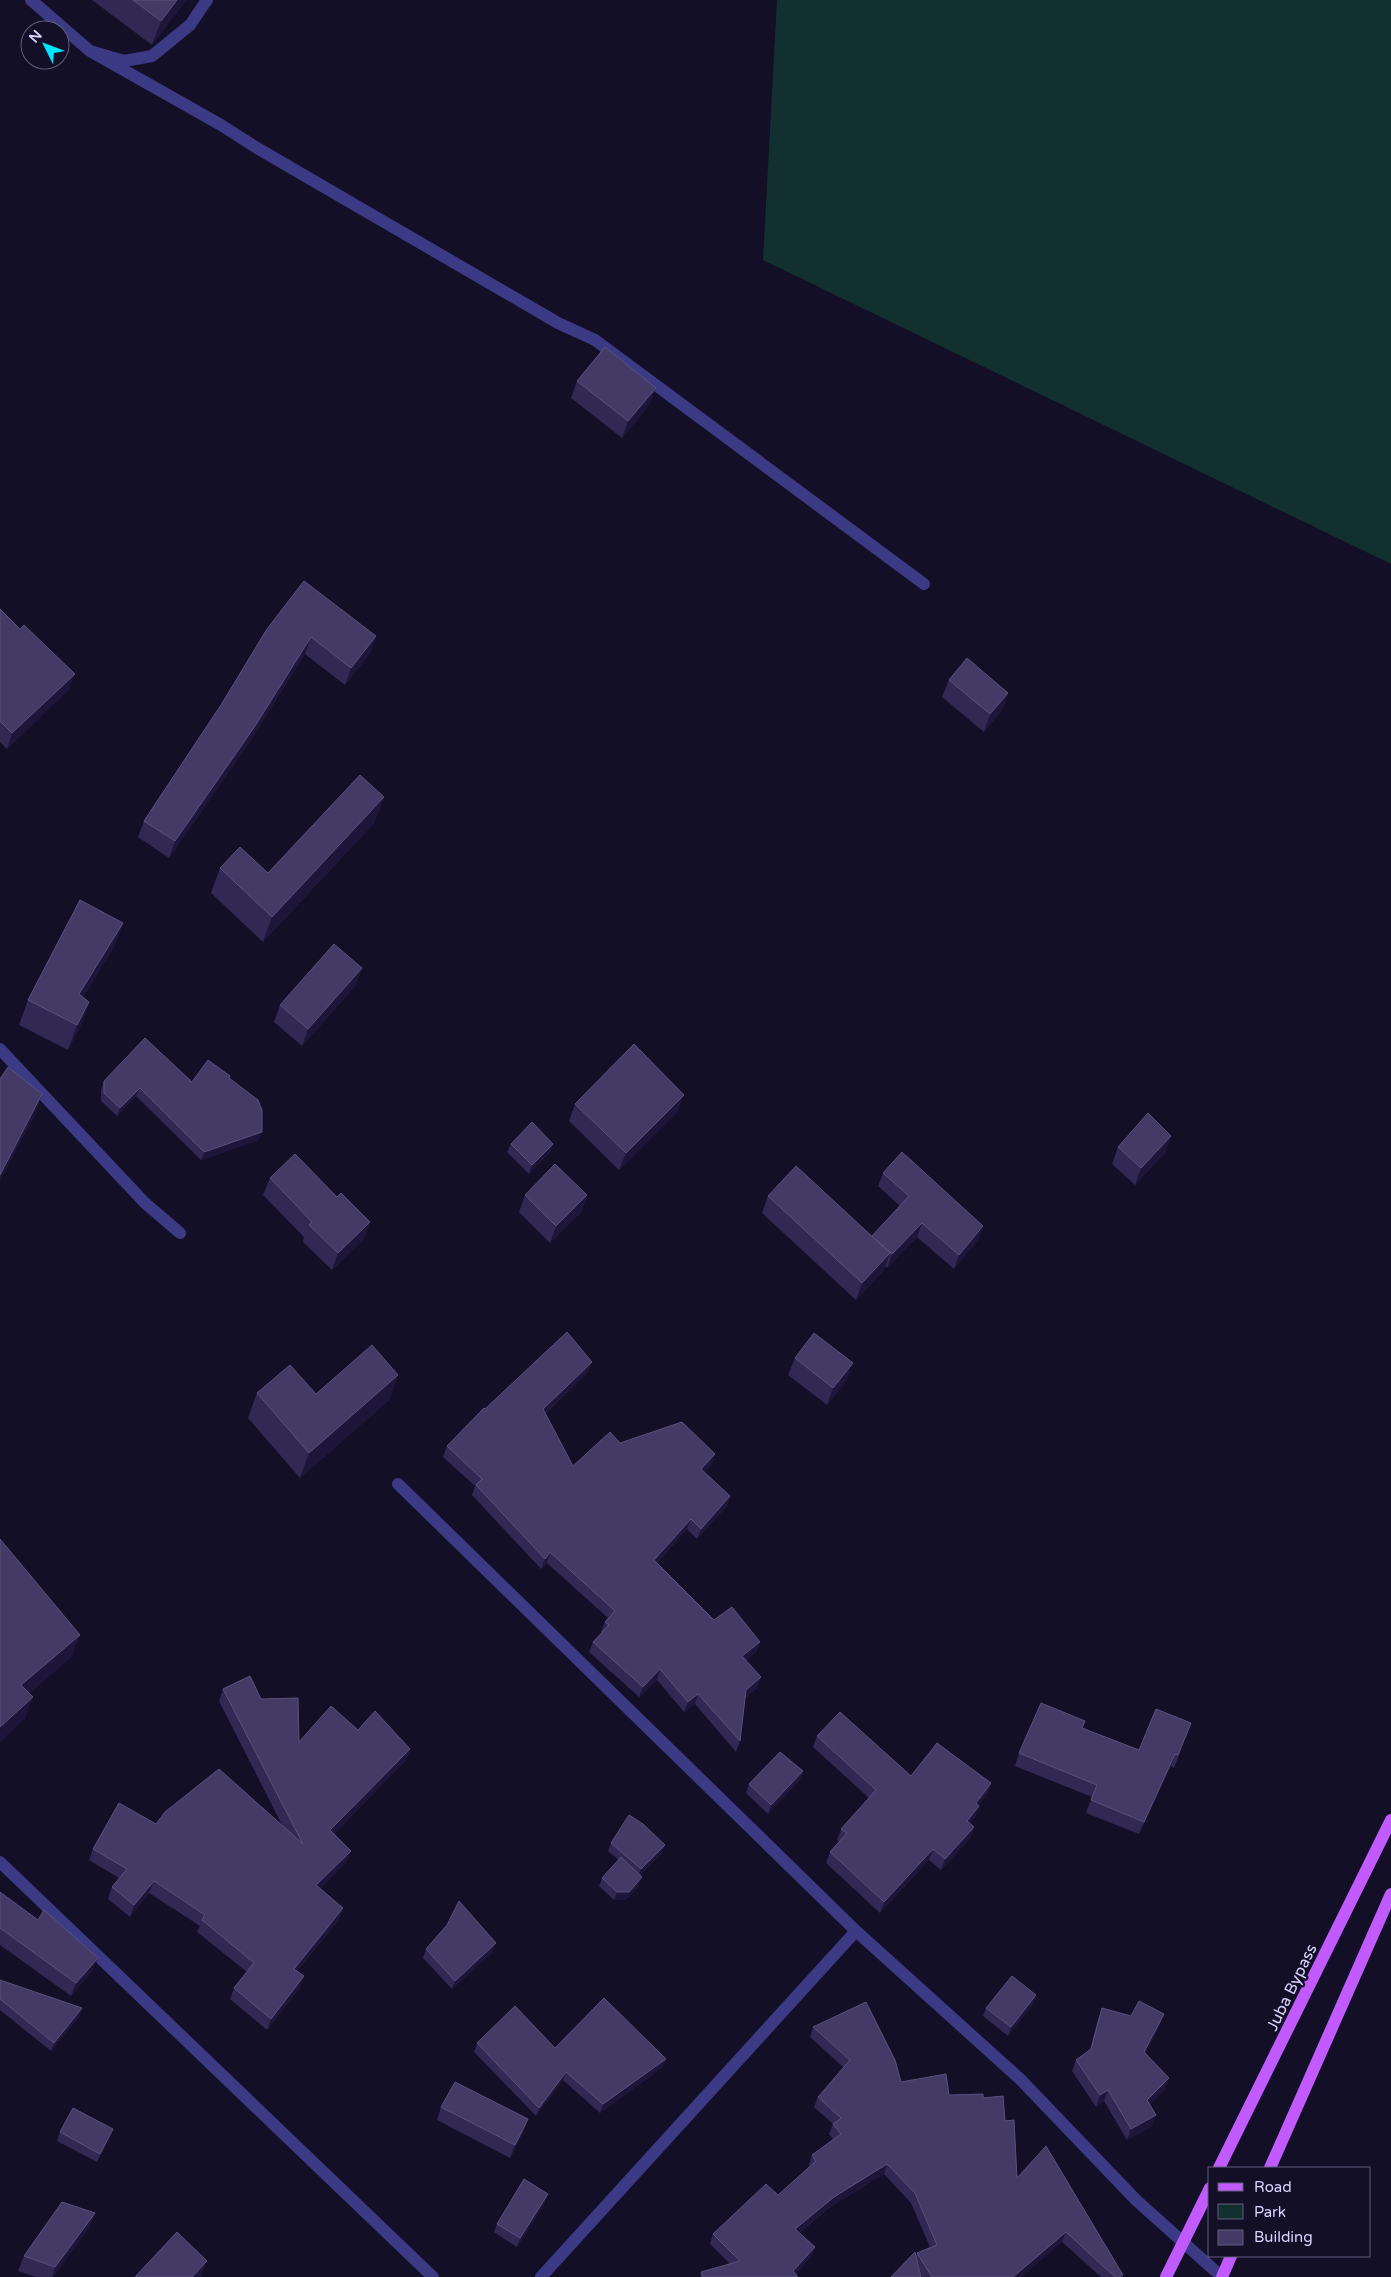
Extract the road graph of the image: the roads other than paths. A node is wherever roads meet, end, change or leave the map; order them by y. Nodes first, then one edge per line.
1 (30, 0) edge
2 (207, 0) edge
3 (90, 51) junction
4 (924, 584) dead end
5 (0, 1049) edge
6 (180, 1233) dead end
7 (398, 1484) dead end
8 (1391, 1820) edge
9 (0, 1862) edge
10 (1391, 1894) edge
11 (856, 1931) junction
12 (1219, 2167) edge
13 (1270, 2167) edge
14 (1208, 2192) edge
15 (1183, 2242) junction
16 (1231, 2257) edge
17 (433, 2277) edge
18 (541, 2277) edge
19 (1166, 2277) edge
20 (1222, 2277) edge

1 - 3 street
2 - 3 street
3 - 4 street
5 - 6 street
7 - 11 street
8 - 12 main road, Juba Bypass
9 - 17 street
10 - 13 main road
11 - 15 street
11 - 18 street
14 - 15 main road
15 - 19 main road
15 - 20 street
16 - 20 main road

